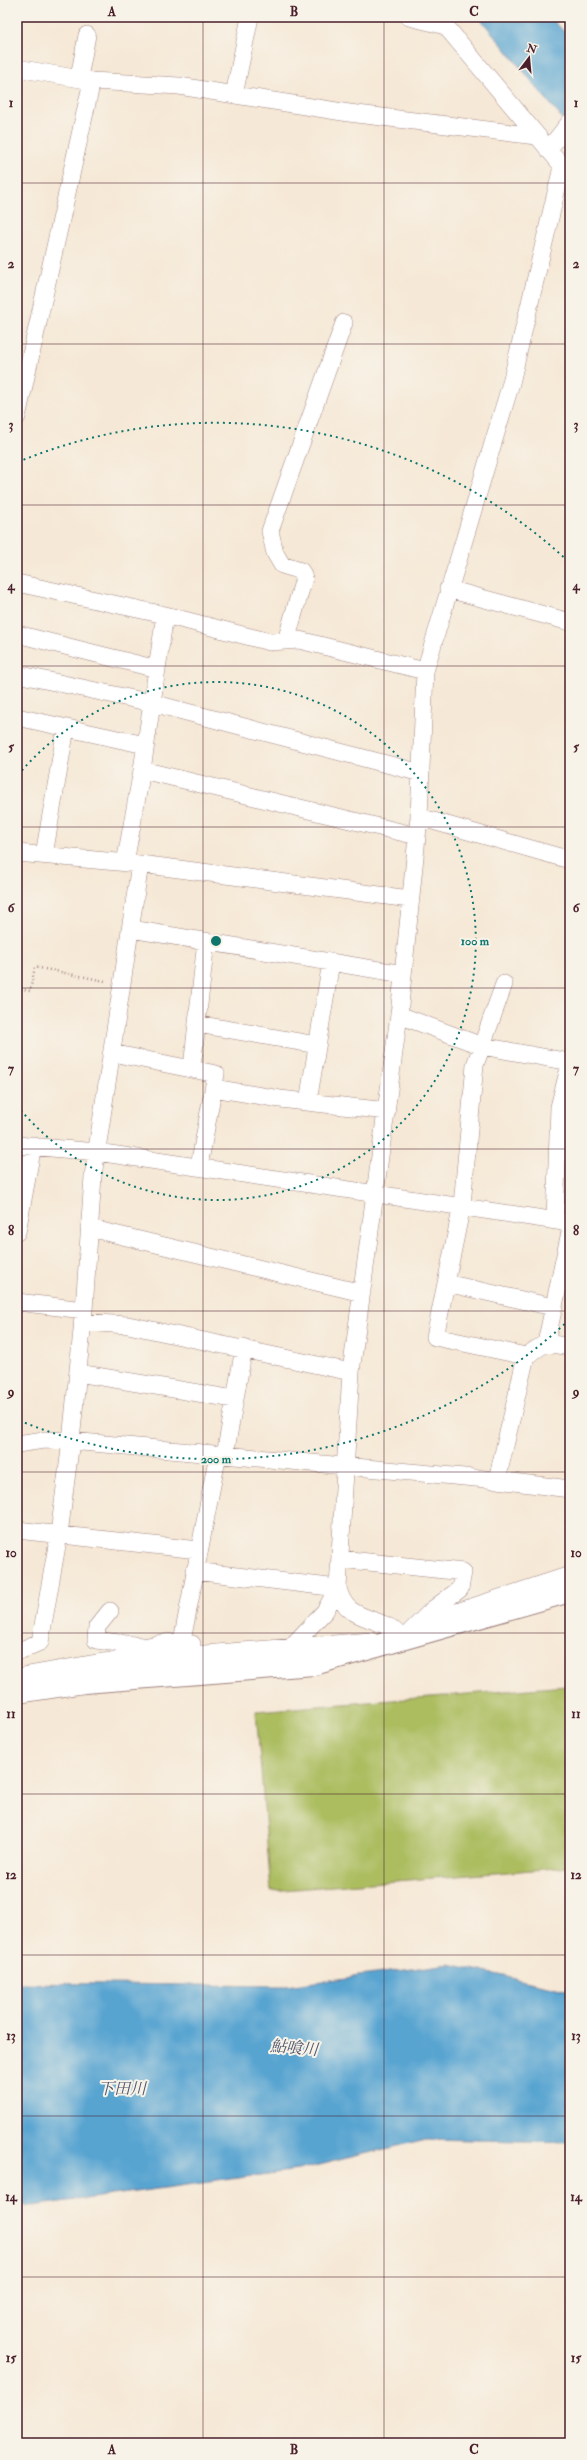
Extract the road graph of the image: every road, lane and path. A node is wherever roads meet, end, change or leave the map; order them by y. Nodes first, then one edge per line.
1 (250, 17) edge
2 (409, 17) edge
3 (442, 22) edge
4 (87, 35) dead end
5 (17, 68) edge
6 (86, 80) junction
7 (234, 95) junction
8 (570, 122) edge
9 (536, 136) junction
10 (551, 146) junction
11 (566, 171) edge
12 (344, 323) dead end
13 (17, 417) edge
14 (17, 583) edge
15 (448, 589) junction
16 (165, 615) junction
17 (570, 622) edge
18 (17, 634) edge
19 (286, 641) junction
20 (157, 669) junction
21 (425, 671) junction
22 (17, 674) edge
23 (152, 703) junction
24 (17, 717) edge
25 (66, 728) junction
26 (146, 745) junction
27 (142, 770) junction
28 (421, 773) junction
29 (419, 817) junction
30 (417, 836) junction
31 (17, 853) edge
32 (44, 855) junction
33 (570, 860) edge
34 (133, 864) junction
35 (410, 899) junction
36 (131, 929) junction
37 (206, 941) junction
38 (331, 962) junction
39 (403, 974) junction
40 (122, 984) junction
41 (504, 984) dead end
42 (17, 988) edge
43 (399, 1015) junction
44 (197, 1024) junction
45 (317, 1046) junction
46 (482, 1046) junction
47 (112, 1053) junction
48 (570, 1063) edge
49 (192, 1068) junction
50 (213, 1088) junction
51 (308, 1102) junction
52 (387, 1111) junction
53 (25, 1145) edge
54 (97, 1152) junction
55 (199, 1166) junction
56 (377, 1192) junction
57 (462, 1205) junction
58 (562, 1221) edge
59 (89, 1228) junction
60 (17, 1232) edge
61 (570, 1232) edge
62 (446, 1283) junction
63 (362, 1293) junction
64 (17, 1302) edge
65 (553, 1307) junction
66 (83, 1316) junction
67 (546, 1343) junction
68 (570, 1347) edge
69 (244, 1348) junction
70 (526, 1356) junction
71 (351, 1372) junction
72 (78, 1373) junction
73 (234, 1399) junction
74 (71, 1441) junction
75 (17, 1444) edge
76 (222, 1454) junction
77 (344, 1465) junction
78 (497, 1480) junction
79 (570, 1489) edge
80 (17, 1530) edge
81 (59, 1534) junction
82 (198, 1550) junction
83 (340, 1559) junction
84 (194, 1571) junction
85 (570, 1575) edge
86 (338, 1588) junction
87 (570, 1591) edge
88 (110, 1611) dead end
89 (409, 1632) junction
90 (182, 1641) junction
91 (40, 1642) junction
92 (17, 1646) edge
93 (145, 1646) junction
94 (291, 1647) junction
95 (17, 1652) edge
96 (221, 1652) junction
97 (102, 1662) junction
98 (17, 1677) edge
99 (84, 1682) junction
100 (17, 1692) edge

1 - 7 street
2 - 3 street
3 - 9 street
4 - 6 street
5 - 6 street
6 - 7 street
6 - 13 street
7 - 9 street
8 - 10 street
9 - 10 street
10 - 11 street
11 - 15 street
12 - 19 street
14 - 16 street
15 - 17 street
15 - 21 street
16 - 19 street
16 - 20 street
18 - 20 street
19 - 21 street
20 - 23 street
21 - 28 street
22 - 23 street
23 - 26 street
23 - 28 street
24 - 25 street
25 - 26 street
25 - 32 street
26 - 27 street
27 - 30 street
27 - 34 street
28 - 29 street
29 - 30 street
29 - 33 street
30 - 35 street
31 - 32 street
32 - 34 street
34 - 35 street
34 - 36 street
35 - 39 street
36 - 37 street
36 - 40 street
37 - 38 street
37 - 44 street
38 - 39 street
38 - 45 street
39 - 43 street
40 - 42 path
40 - 47 street
41 - 46 street
43 - 46 street
43 - 52 street
44 - 45 street
44 - 49 street
45 - 51 street
46 - 48 street
46 - 57 street
47 - 49 street
47 - 54 street
48 - 58 street
49 - 50 street
50 - 51 street
50 - 55 street
51 - 52 street
52 - 56 street
53 - 54 street
53 - 60 street
54 - 55 street
54 - 59 street
55 - 56 street
56 - 57 street
56 - 63 street
57 - 58 street
57 - 62 street
59 - 63 street
59 - 66 street
61 - 65 street
62 - 65 street
62 - 70 street
63 - 71 street
64 - 66 street
65 - 67 street
66 - 69 street
66 - 72 street
67 - 68 street
67 - 70 street
69 - 71 street
69 - 73 street
70 - 78 street
71 - 77 street
72 - 73 street
72 - 74 street
73 - 76 street
74 - 75 street
74 - 76 street
74 - 81 street
76 - 77 street
76 - 82 street
77 - 78 street
77 - 83 street
78 - 79 street
80 - 81 street
81 - 82 street
81 - 91 street
82 - 84 street
83 - 86 street
83 - 89 street
84 - 86 street
84 - 90 street
85 - 89 street
86 - 89 street
86 - 94 street
87 - 89 street
88 - 93 street
89 - 94 street
89 - 99 street
90 - 93 street
90 - 96 street
91 - 92 street
91 - 95 street
93 - 97 street
94 - 96 street
96 - 97 street
97 - 98 street
97 - 99 street
99 - 100 street

